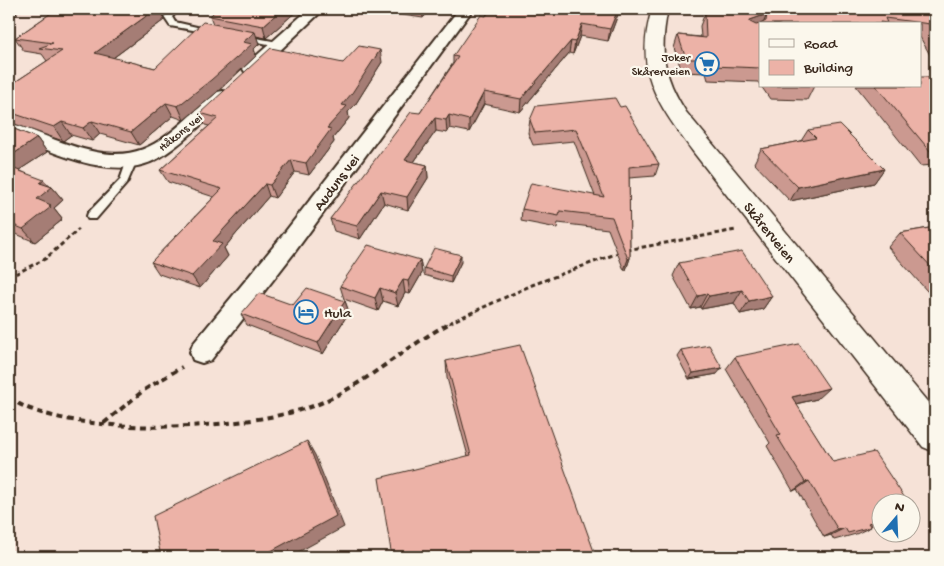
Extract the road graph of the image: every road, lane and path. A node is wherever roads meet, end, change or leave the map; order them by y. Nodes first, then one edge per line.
1 (22, 9) edge
2 (176, 9) edge
3 (317, 9) edge
4 (466, 9) edge
5 (660, 9) edge
6 (786, 9) edge
7 (9, 18) edge
8 (775, 22) edge
9 (216, 32) edge
10 (234, 35) edge
11 (278, 44) junction
12 (935, 81) edge
13 (935, 117) edge
14 (9, 128) edge
15 (132, 160) junction
16 (92, 216) joint
17 (765, 225) junction
18 (9, 277) edge
19 (202, 352) joint
20 (9, 398) edge
21 (13, 402) junction
22 (9, 406) edge
23 (103, 424) junction
24 (935, 436) edge

1 - 7 path
2 - 9 lane
3 - 11 street, Håkons vei
4 - 19 street, Auduns vei
5 - 17 street, Skårerveien
6 - 8 lane
10 - 11 lane
11 - 15 street, Håkons vei
12 - 13 lane
14 - 15 street, Håkons vei
15 - 16 lane
16 - 18 path
17 - 23 path
17 - 24 street, Skårerveien
19 - 23 path
20 - 21 path
21 - 22 path
21 - 23 path

